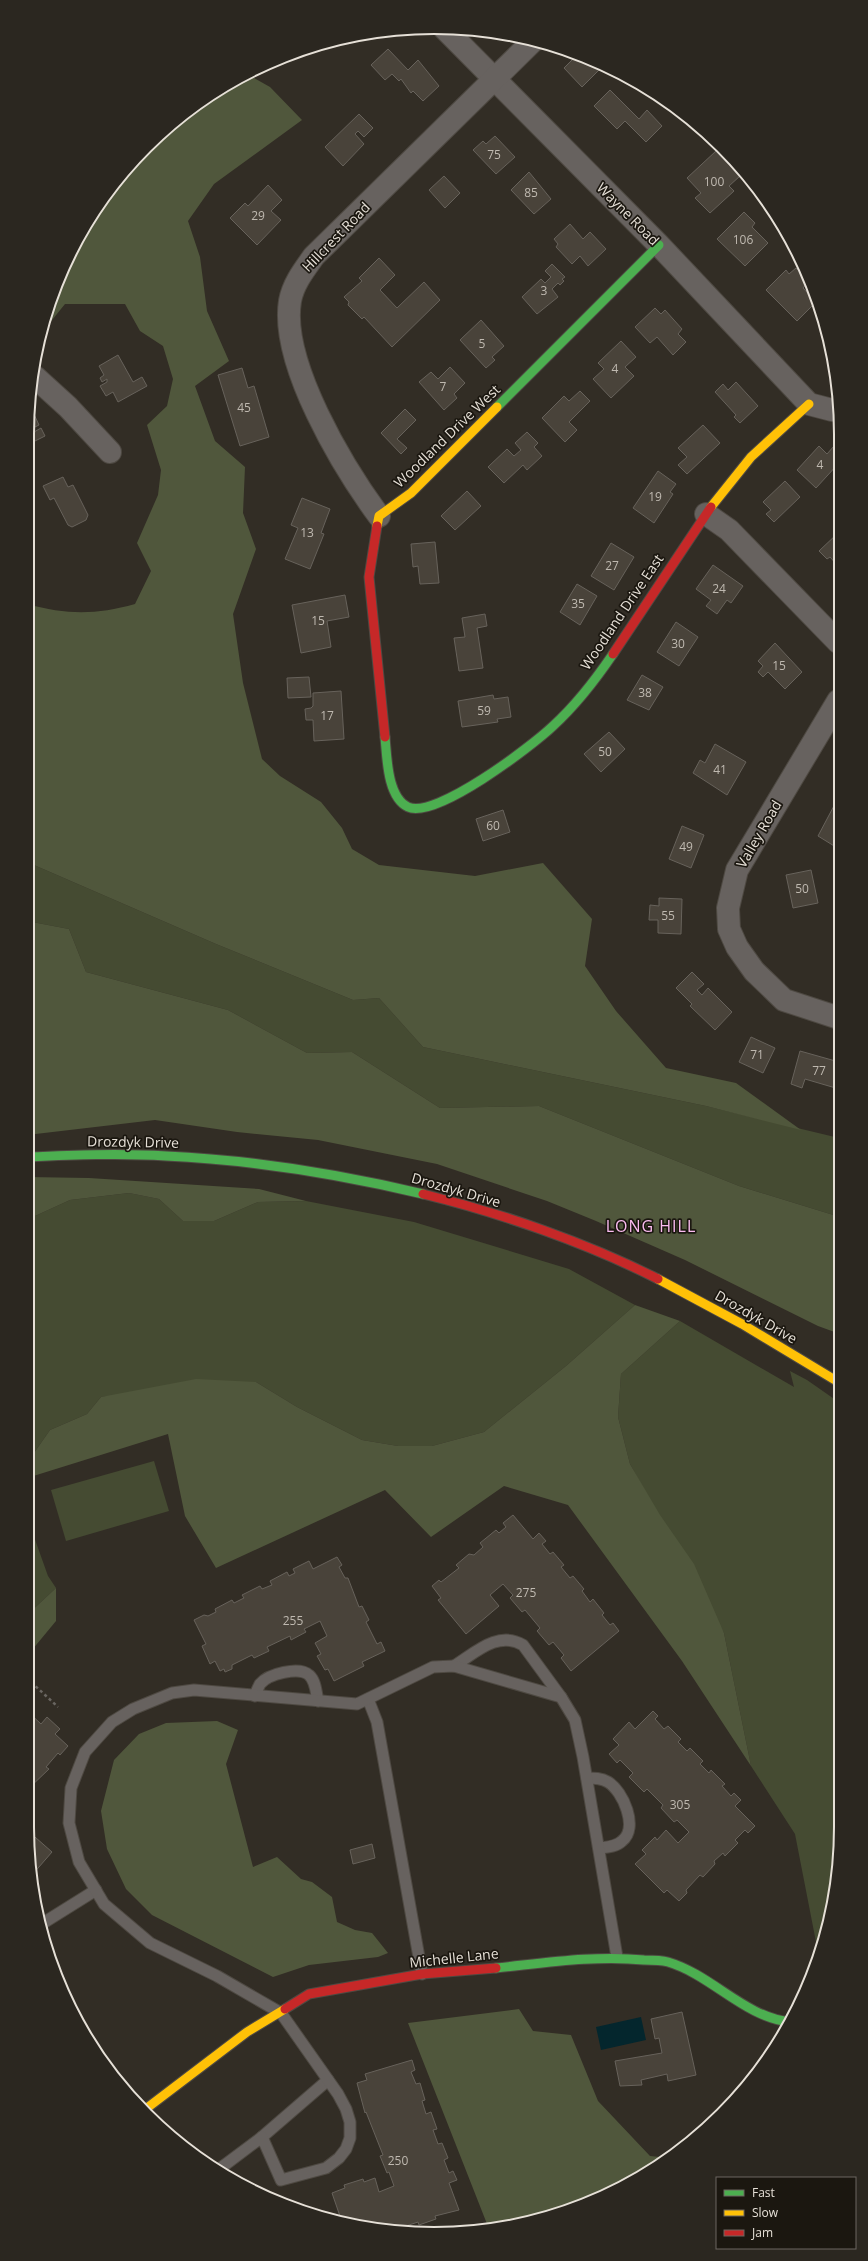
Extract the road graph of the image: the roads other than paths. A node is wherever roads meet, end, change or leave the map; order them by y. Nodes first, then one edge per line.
1 (450, 35) edge
2 (528, 46) edge
3 (493, 80) junction
4 (659, 245) junction
5 (37, 380) edge
6 (809, 404) junction
7 (833, 410) edge
8 (110, 452) dead end
9 (706, 514) junction
10 (379, 516) junction
11 (834, 638) edge
12 (834, 708) edge
13 (834, 1016) edge
14 (34, 1157) edge
15 (834, 1379) edge
16 (454, 1666) junction
17 (255, 1696) junction
18 (561, 1697) junction
19 (368, 1699) junction
20 (318, 1701) junction
21 (587, 1778) junction
22 (599, 1848) junction
23 (96, 1890) junction
24 (46, 1921) edge
25 (617, 1957) junction
26 (422, 1974) junction
27 (281, 2013) junction
28 (783, 2021) edge
29 (328, 2080) junction
30 (148, 2107) edge
31 (262, 2138) junction
32 (223, 2166) edge

1 - 3 street, Wayne Road
2 - 3 street, Hillcrest Road
3 - 4 street, Wayne Road
3 - 10 street, Hillcrest Road
4 - 6 street, Wayne Road
4 - 10 street, Woodland Drive West
5 - 8 street
6 - 7 street
6 - 9 street, Woodland Drive East
9 - 10 street, Woodland Drive East
9 - 11 street
12 - 13 street, Valley Road
14 - 15 street, Drozdyk Drive
16 - 18 lane
16 - 18 lane
16 - 19 lane
17 - 20 lane
17 - 20 lane
17 - 23 lane
18 - 21 lane
19 - 20 lane
19 - 26 lane
21 - 22 lane
21 - 22 lane
22 - 25 lane
23 - 24 lane
23 - 27 lane
25 - 26 street, Michelle Lane
25 - 28 street, Michelle Lane
26 - 27 street, Michelle Lane
27 - 29 lane
27 - 30 street, Michelle Lane
29 - 31 lane
29 - 31 lane
31 - 32 lane

